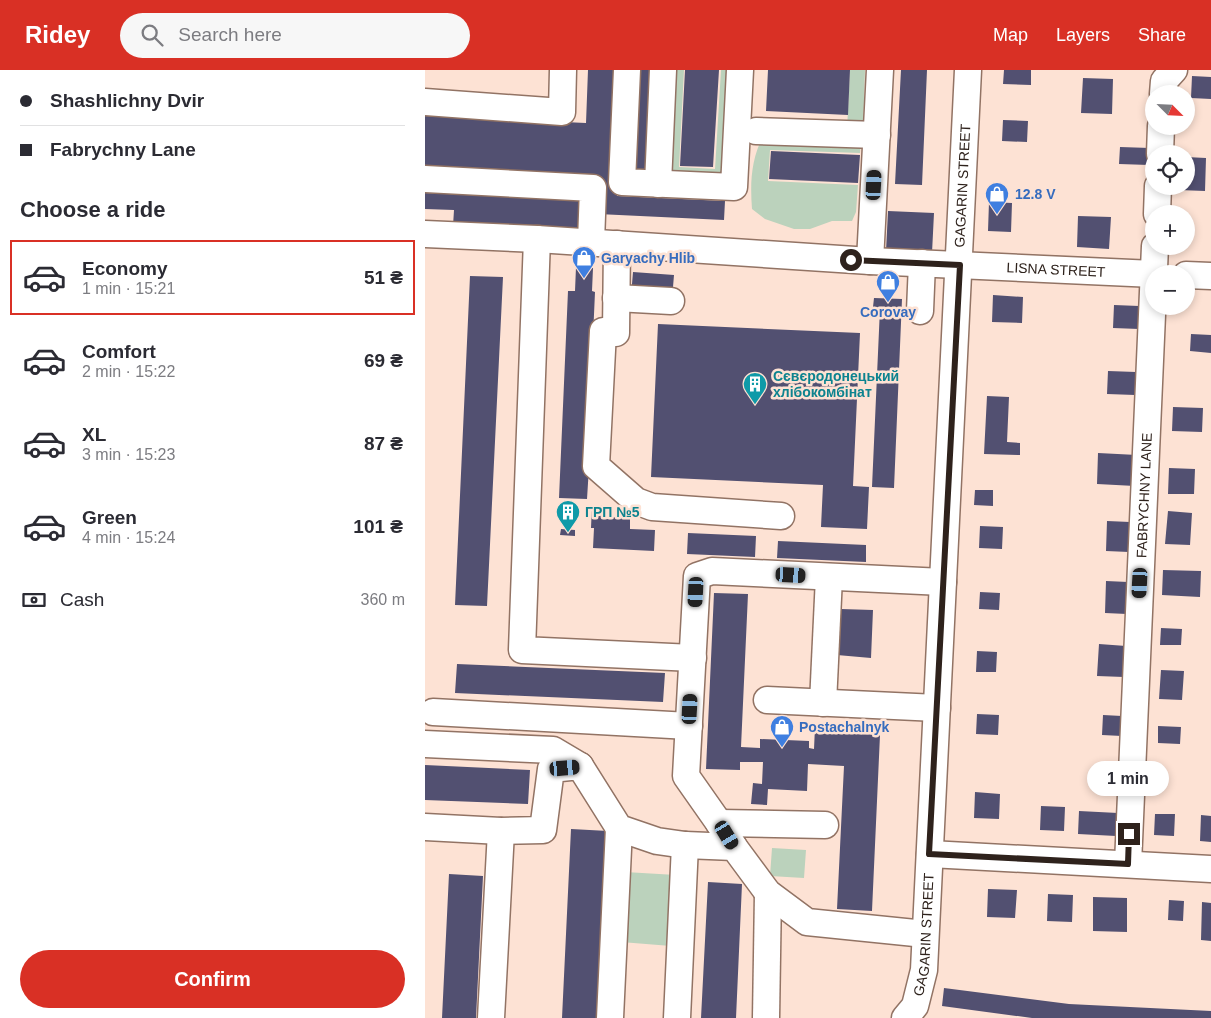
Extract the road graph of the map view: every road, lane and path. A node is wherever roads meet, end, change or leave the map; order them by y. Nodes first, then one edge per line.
1 (563, 70) edge
2 (627, 70) edge
3 (663, 70) edge
4 (740, 70) edge
5 (880, 70) edge
6 (969, 70) edge
7 (1174, 70) edge
8 (1164, 85) edge
9 (425, 102) edge
10 (756, 131) dead end
11 (877, 135) junction
12 (425, 179) edge
13 (658, 184) junction
14 (425, 234) edge
15 (537, 239) junction
16 (591, 242) junction
17 (617, 244) junction
18 (870, 261) junction
19 (923, 263) junction
20 (960, 265) junction
21 (1145, 274) edge
22 (1195, 275) edge
23 (1211, 276) edge
24 (616, 298) junction
25 (671, 302) dead end
26 (920, 311) dead end
27 (1152, 315) edge
28 (781, 516) dead end
29 (829, 577) junction
30 (943, 582) junction
31 (693, 658) junction
32 (767, 700) dead end
33 (823, 703) junction
34 (937, 708) junction
35 (433, 712) dead end
36 (689, 726) junction
37 (425, 744) edge
38 (580, 766) junction
39 (719, 823) junction
40 (825, 825) dead end
41 (425, 828) edge
42 (619, 828) junction
43 (501, 831) junction
44 (685, 845) junction
45 (734, 847) junction
46 (929, 854) junction
47 (1128, 864) junction
48 (1211, 869) edge
49 (768, 893) junction
50 (925, 934) junction
51 (912, 1014) edge
52 (491, 1018) edge
53 (610, 1018) edge
54 (677, 1018) edge
55 (766, 1018) edge

1 - 9 street
2 - 13 street
3 - 13 street
4 - 13 street
5 - 11 street
6 - 20 street, GAGARIN STREET
7 - 8 street
10 - 11 street
11 - 18 street
12 - 16 street
14 - 15 street, LISNA STREET
15 - 16 street, LISNA STREET
15 - 31 street
16 - 17 street, LISNA STREET
17 - 18 street, LISNA STREET
17 - 24 street
18 - 19 street, LISNA STREET
19 - 20 street, LISNA STREET
19 - 26 street
20 - 21 street, LISNA STREET
20 - 30 street, GAGARIN STREET
22 - 23 street
24 - 25 street
24 - 28 street
27 - 47 street, FABRYCHNY LANE
29 - 30 street
29 - 31 street
29 - 33 street
30 - 34 street, GAGARIN STREET
31 - 36 street
32 - 33 street
33 - 34 street
34 - 46 street, GAGARIN STREET
35 - 36 street
36 - 39 street
37 - 38 street
38 - 42 street
38 - 43 street
39 - 40 street
39 - 45 street
41 - 43 street
42 - 44 street
42 - 53 street
43 - 52 street
44 - 45 street
44 - 54 street
45 - 49 street
46 - 47 street
46 - 50 street, GAGARIN STREET
47 - 48 street
49 - 50 street
49 - 55 street
50 - 51 street, GAGARIN STREET

